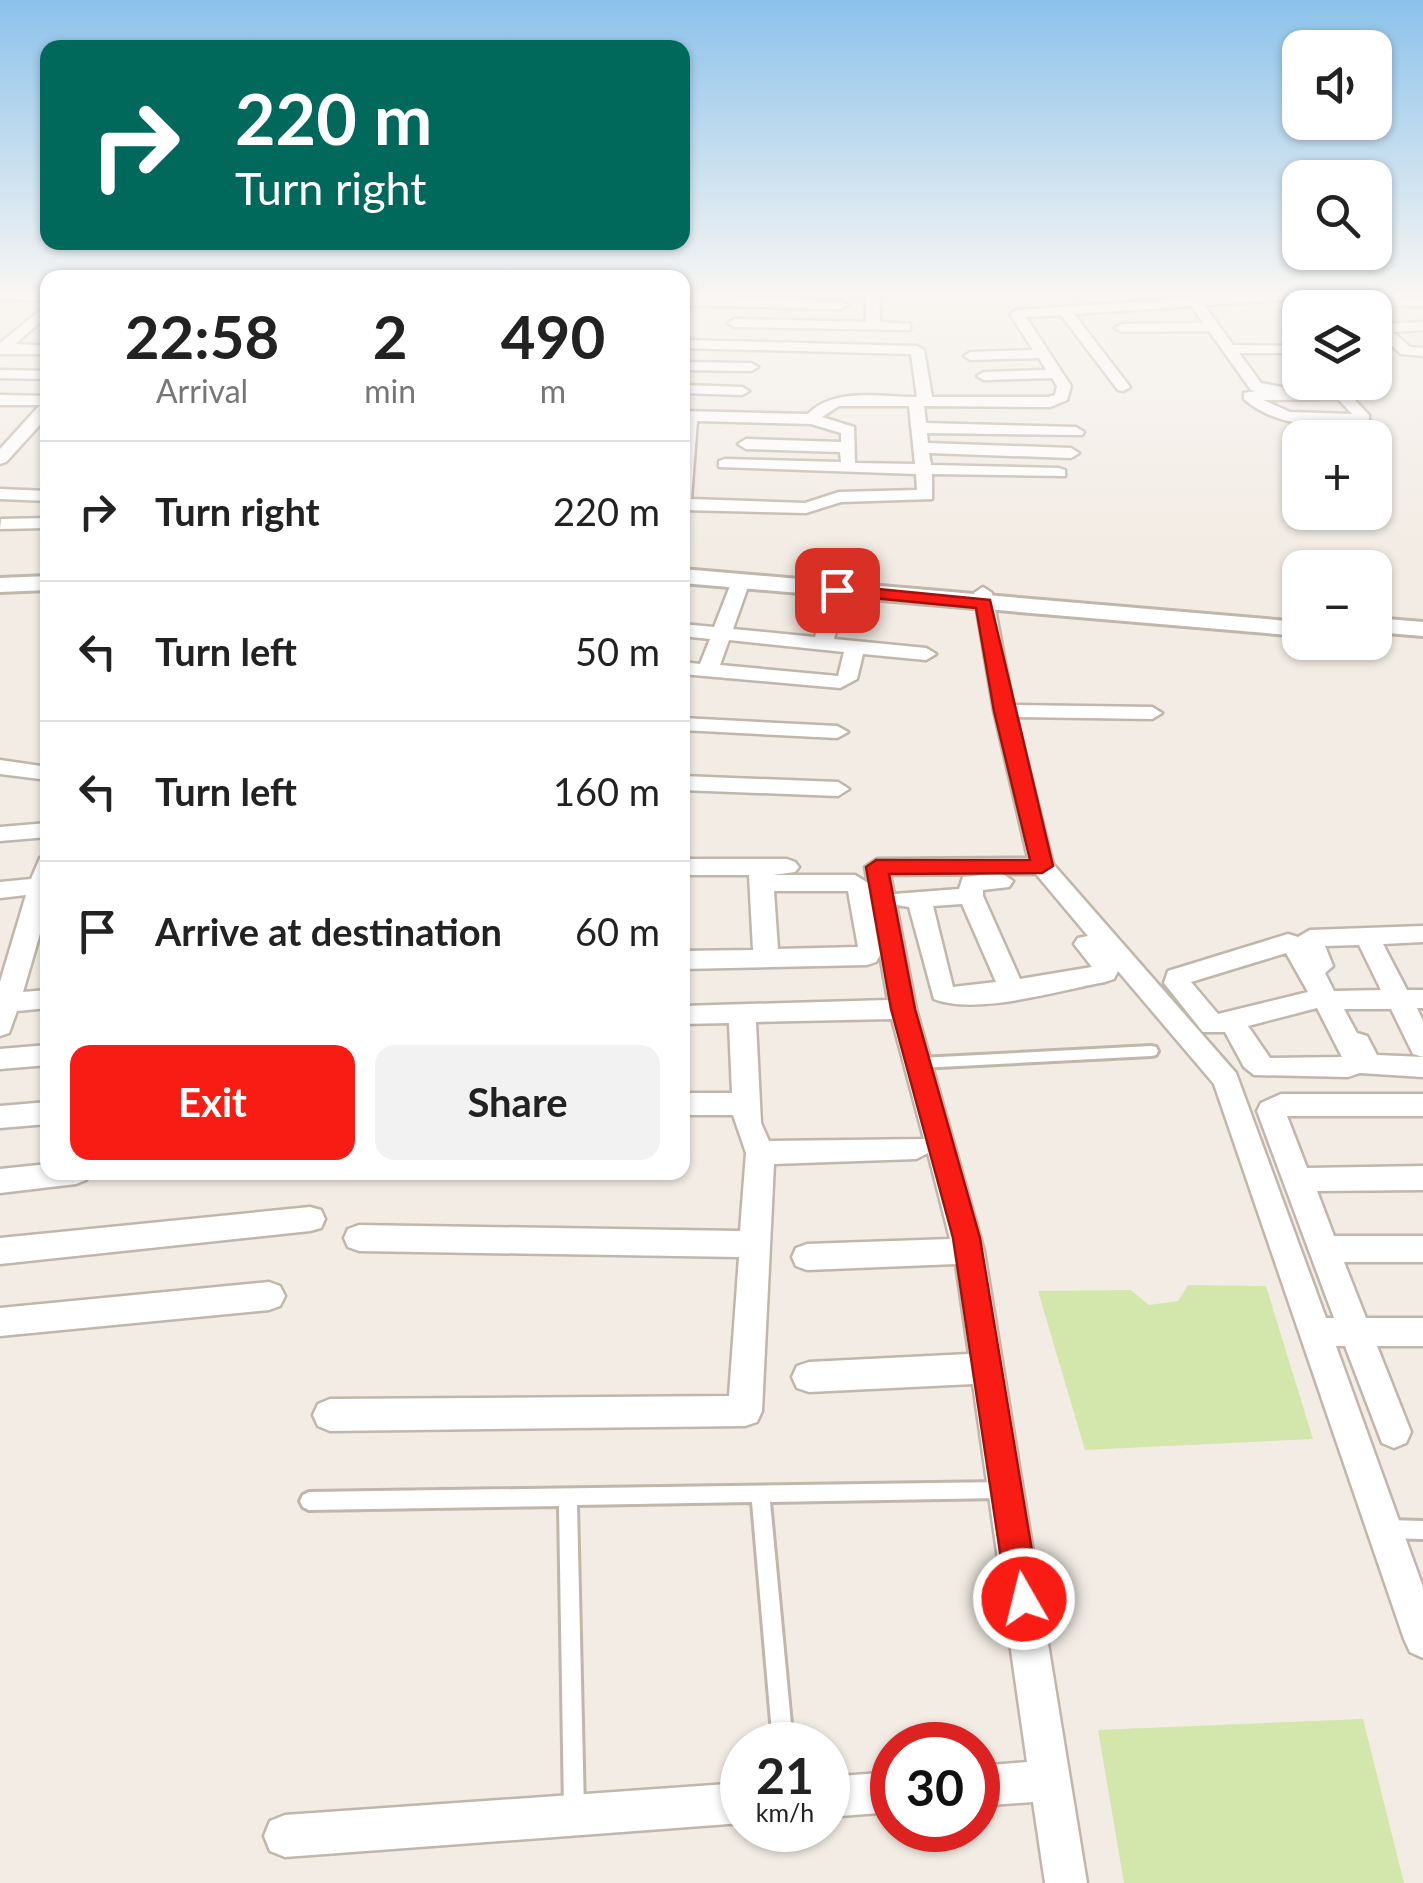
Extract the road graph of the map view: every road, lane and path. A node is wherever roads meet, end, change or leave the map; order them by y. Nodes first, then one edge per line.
1 (919, 380) edge
2 (1059, 380) edge
3 (1118, 380) edge
4 (1252, 380) edge
5 (1123, 387) dead end
6 (690, 389) edge
7 (1282, 390) edge
8 (742, 391) dead end
9 (1298, 392) joint
10 (0, 400) edge
11 (1305, 400) edge
12 (921, 402) junction
13 (40, 403) edge
14 (40, 413) edge
15 (1318, 415) dead end
16 (690, 416) edge
17 (812, 419) junction
18 (920, 428) junction
19 (1076, 432) dead end
20 (746, 444) dead end
21 (848, 447) junction
22 (922, 448) junction
23 (1072, 454) dead end
24 (0, 459) edge
25 (725, 464) dead end
26 (847, 467) junction
27 (924, 469) junction
28 (1059, 473) dead end
29 (0, 494) edge
30 (40, 496) edge
31 (690, 505) edge
32 (40, 523) edge
33 (1, 524) edge
34 (690, 567) edge
35 (40, 573) edge
36 (690, 577) edge
37 (741, 581) junction
38 (40, 583) edge
39 (2, 585) edge
40 (837, 590) junction
41 (984, 598) junction
42 (1282, 617) edge
43 (1392, 626) edge
44 (1282, 627) edge
45 (1423, 629) edge
46 (690, 631) edge
47 (721, 634) junction
48 (1392, 637) edge
49 (1423, 640) edge
50 (824, 644) junction
51 (855, 647) junction
52 (926, 654) dead end
53 (690, 669) edge
54 (708, 670) junction
55 (1004, 711) junction
56 (1152, 713) dead end
57 (690, 724) edge
58 (837, 732) dead end
59 (0, 767) edge
60 (40, 773) edge
61 (690, 782) edge
62 (838, 789) dead end
63 (40, 831) edge
64 (0, 834) edge
65 (1042, 866) junction
66 (876, 867) junction
67 (690, 869) edge
68 (762, 875) junction
69 (40, 877) edge
70 (0, 890) edge
71 (971, 896) junction
72 (919, 898) junction
73 (883, 900) junction
74 (1423, 934) edge
75 (1367, 936) junction
76 (37, 937) edge
77 (766, 959) junction
78 (690, 960) edge
79 (1012, 990) junction
80 (1330, 998) junction
81 (1411, 999) edge
82 (40, 1003) edge
83 (903, 1009) junction
84 (742, 1014) junction
85 (690, 1015) edge
86 (2, 1018) edge
87 (1222, 1022) junction
88 (1182, 1032) junction
89 (1423, 1047) edge
90 (1150, 1051) dead end
91 (40, 1056) edge
92 (0, 1059) edge
93 (920, 1063) junction
94 (1423, 1067) edge
95 (1423, 1079) edge
96 (1226, 1080) junction
97 (690, 1104) edge
98 (746, 1104) junction
99 (1423, 1105) edge
100 (40, 1113) edge
101 (0, 1117) edge
102 (916, 1148) dead end
103 (760, 1153) junction
104 (40, 1176) edge
105 (1423, 1178) edge
106 (0, 1180) edge
107 (1298, 1180) junction
108 (310, 1219) dead end
109 (360, 1238) dead end
110 (754, 1244) junction
111 (1423, 1248) edge
112 (1325, 1249) junction
113 (969, 1250) junction
114 (0, 1251) edge
115 (806, 1257) dead end
116 (269, 1296) dead end
117 (0, 1322) edge
118 (1315, 1332) junction
119 (1356, 1332) junction
120 (1423, 1332) edge
121 (988, 1368) junction
122 (809, 1377) dead end
123 (330, 1415) dead end
124 (1394, 1432) dead end
125 (1008, 1490) junction
126 (760, 1494) junction
127 (568, 1497) junction
128 (309, 1501) dead end
129 (1385, 1528) junction
130 (1423, 1530) edge
131 (1423, 1639) edge
132 (781, 1722) edge
133 (1050, 1781) junction
134 (1000, 1784) edge
135 (720, 1805) edge
136 (574, 1815) junction
137 (284, 1836) dead end
138 (1066, 1883) edge

1 - 12 street
2 - 12 street
3 - 5 street
4 - 7 street
6 - 8 street
9 - 9 street
10 - 13 street
11 - 15 street
12 - 17 street
12 - 18 street
14 - 24 street
16 - 17 street
17 - 21 street
18 - 19 street
18 - 22 street
20 - 21 street
21 - 26 street
22 - 23 street
22 - 27 street
25 - 26 street
26 - 27 street
27 - 28 street
27 - 31 street
29 - 30 street
32 - 33 street
34 - 41 street
35 - 39 street
36 - 37 street
37 - 40 street
37 - 47 street
38 - 39 street
40 - 41 street
40 - 50 street
41 - 42 street
41 - 44 street
41 - 55 street
43 - 45 street
46 - 47 street
47 - 50 street
47 - 54 street
48 - 49 street
50 - 51 street
51 - 52 street
51 - 54 street
53 - 54 street
55 - 56 street
55 - 65 street
57 - 58 street
59 - 60 street
61 - 62 street
63 - 64 street
65 - 66 street
65 - 88 street
66 - 68 street
66 - 73 street
67 - 68 street
68 - 77 street
68 - 77 street
69 - 70 street
71 - 72 street
71 - 79 street
71 - 79 street
72 - 73 street
72 - 79 street
73 - 83 street
74 - 75 street
75 - 80 street
75 - 81 street
76 - 86 street
77 - 78 street
80 - 81 street
80 - 87 street
80 - 87 street
80 - 87 street
80 - 94 street
81 - 89 street
82 - 86 street
83 - 84 street
83 - 93 street
84 - 85 street
84 - 98 street
87 - 88 street
88 - 96 street
90 - 93 lane
91 - 92 street
93 - 113 street
95 - 96 street
96 - 118 street
97 - 98 street
98 - 103 street
99 - 107 street
100 - 101 street
102 - 103 street
103 - 110 street
104 - 106 street
105 - 107 street
107 - 112 street
108 - 114 street
109 - 110 street
110 - 123 street
111 - 112 street
112 - 119 street
113 - 115 street
113 - 121 street
116 - 117 street
118 - 119 street
118 - 129 street
119 - 120 street
119 - 124 street
121 - 122 street
121 - 125 street
125 - 126 lane
125 - 133 street
126 - 127 lane
126 - 132 lane
127 - 128 lane
127 - 136 lane
129 - 130 lane
129 - 131 street
133 - 134 street
133 - 138 street
135 - 136 street
136 - 137 street

